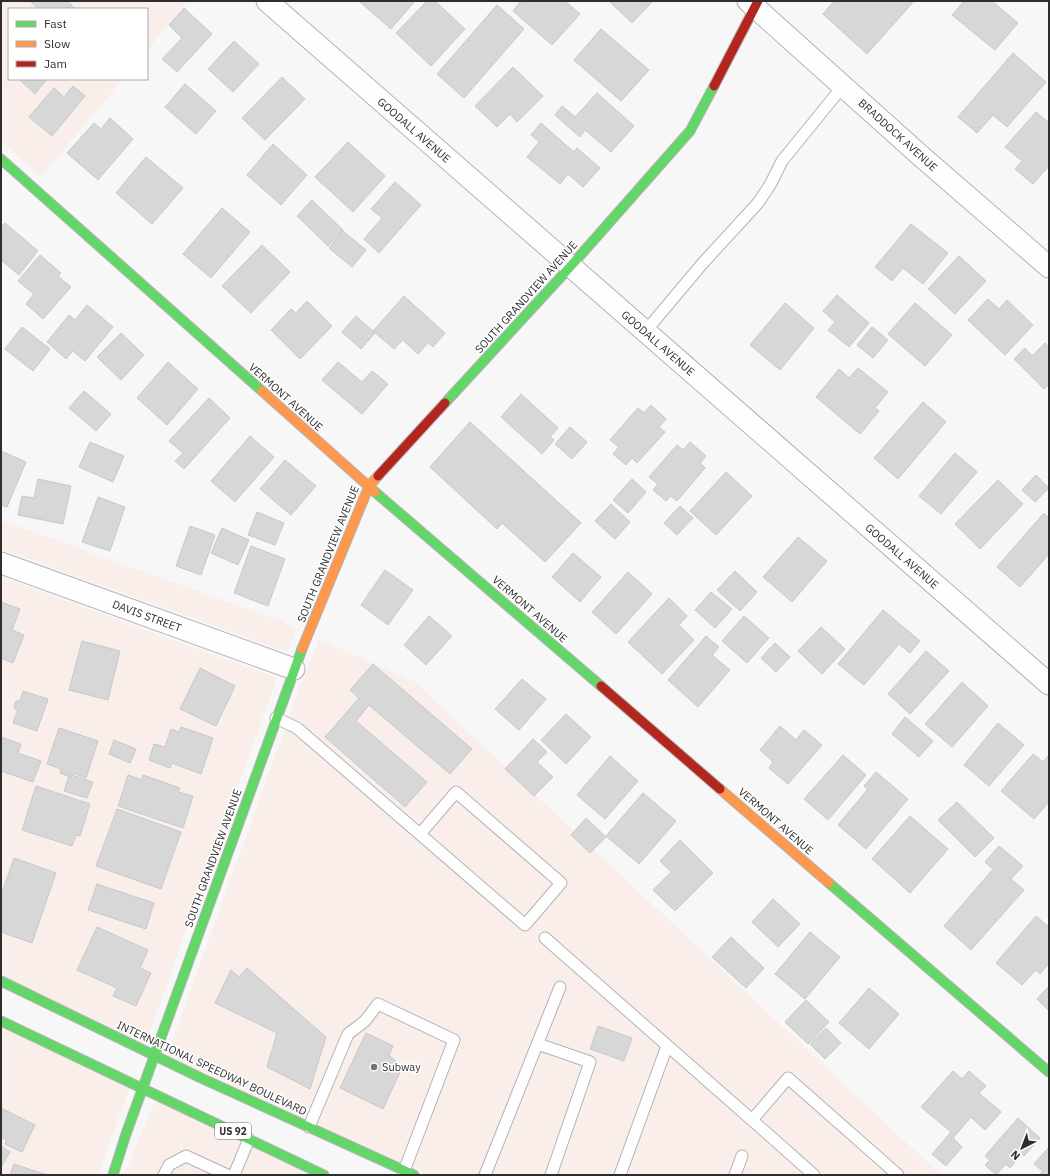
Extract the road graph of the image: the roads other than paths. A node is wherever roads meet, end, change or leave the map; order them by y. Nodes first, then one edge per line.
1 (268, 1) edge
2 (754, 3) edge
3 (843, 86) junction
4 (1, 159) edge
5 (570, 267) junction
6 (1049, 267) edge
7 (645, 332) junction
8 (369, 486) junction
9 (1, 563) edge
10 (294, 669) junction
11 (1049, 684) edge
12 (276, 718) junction
13 (420, 834) junction
14 (545, 938) dead end
15 (1, 981) edge
16 (560, 987) dead end
17 (1, 1021) edge
18 (538, 1044) junction
19 (668, 1046) junction
20 (154, 1056) junction
21 (1049, 1072) edge
22 (142, 1090) junction
23 (752, 1120) junction
24 (309, 1127) junction
25 (249, 1139) junction
26 (742, 1156) dead end
27 (305, 1171) edge
28 (409, 1173) edge
29 (113, 1175) edge
30 (164, 1175) edge
31 (227, 1175) edge
32 (234, 1175) edge
33 (324, 1175) edge
34 (485, 1175) edge
35 (551, 1175) edge
36 (620, 1175) edge
37 (735, 1175) edge
38 (814, 1175) edge
39 (898, 1175) edge

1 - 5 street, GOODALL AVENUE
2 - 3 street, BRADDOCK AVENUE
2 - 5 street, SOUTH GRANDVIEW AVENUE
3 - 6 street, BRADDOCK AVENUE
3 - 7 lane
4 - 8 street, VERMONT AVENUE
5 - 7 street, GOODALL AVENUE
5 - 8 street, SOUTH GRANDVIEW AVENUE
7 - 11 street, GOODALL AVENUE
8 - 10 street, SOUTH GRANDVIEW AVENUE
8 - 21 street, VERMONT AVENUE
9 - 10 street, DAVIS STREET
10 - 12 street, SOUTH GRANDVIEW AVENUE
12 - 13 lane
12 - 20 street, SOUTH GRANDVIEW AVENUE
13 - 13 lane
14 - 19 lane
15 - 20 street, INTERNATIONAL SPEEDWAY BOULEVARD
16 - 18 lane
17 - 22 street, US 92
18 - 34 lane
18 - 35 lane
19 - 23 lane
19 - 36 lane
20 - 22 street, SOUTH GRANDVIEW AVENUE
20 - 24 street, INTERNATIONAL SPEEDWAY BOULEVARD
22 - 25 street, US 92
22 - 29 street, SOUTH GRANDVIEW AVENUE
23 - 38 lane
23 - 39 lane
24 - 28 street, INTERNATIONAL SPEEDWAY BOULEVARD
24 - 28 lane
25 - 27 street, US 92
25 - 32 lane
26 - 37 lane
27 - 33 street, US 92
30 - 31 lane

